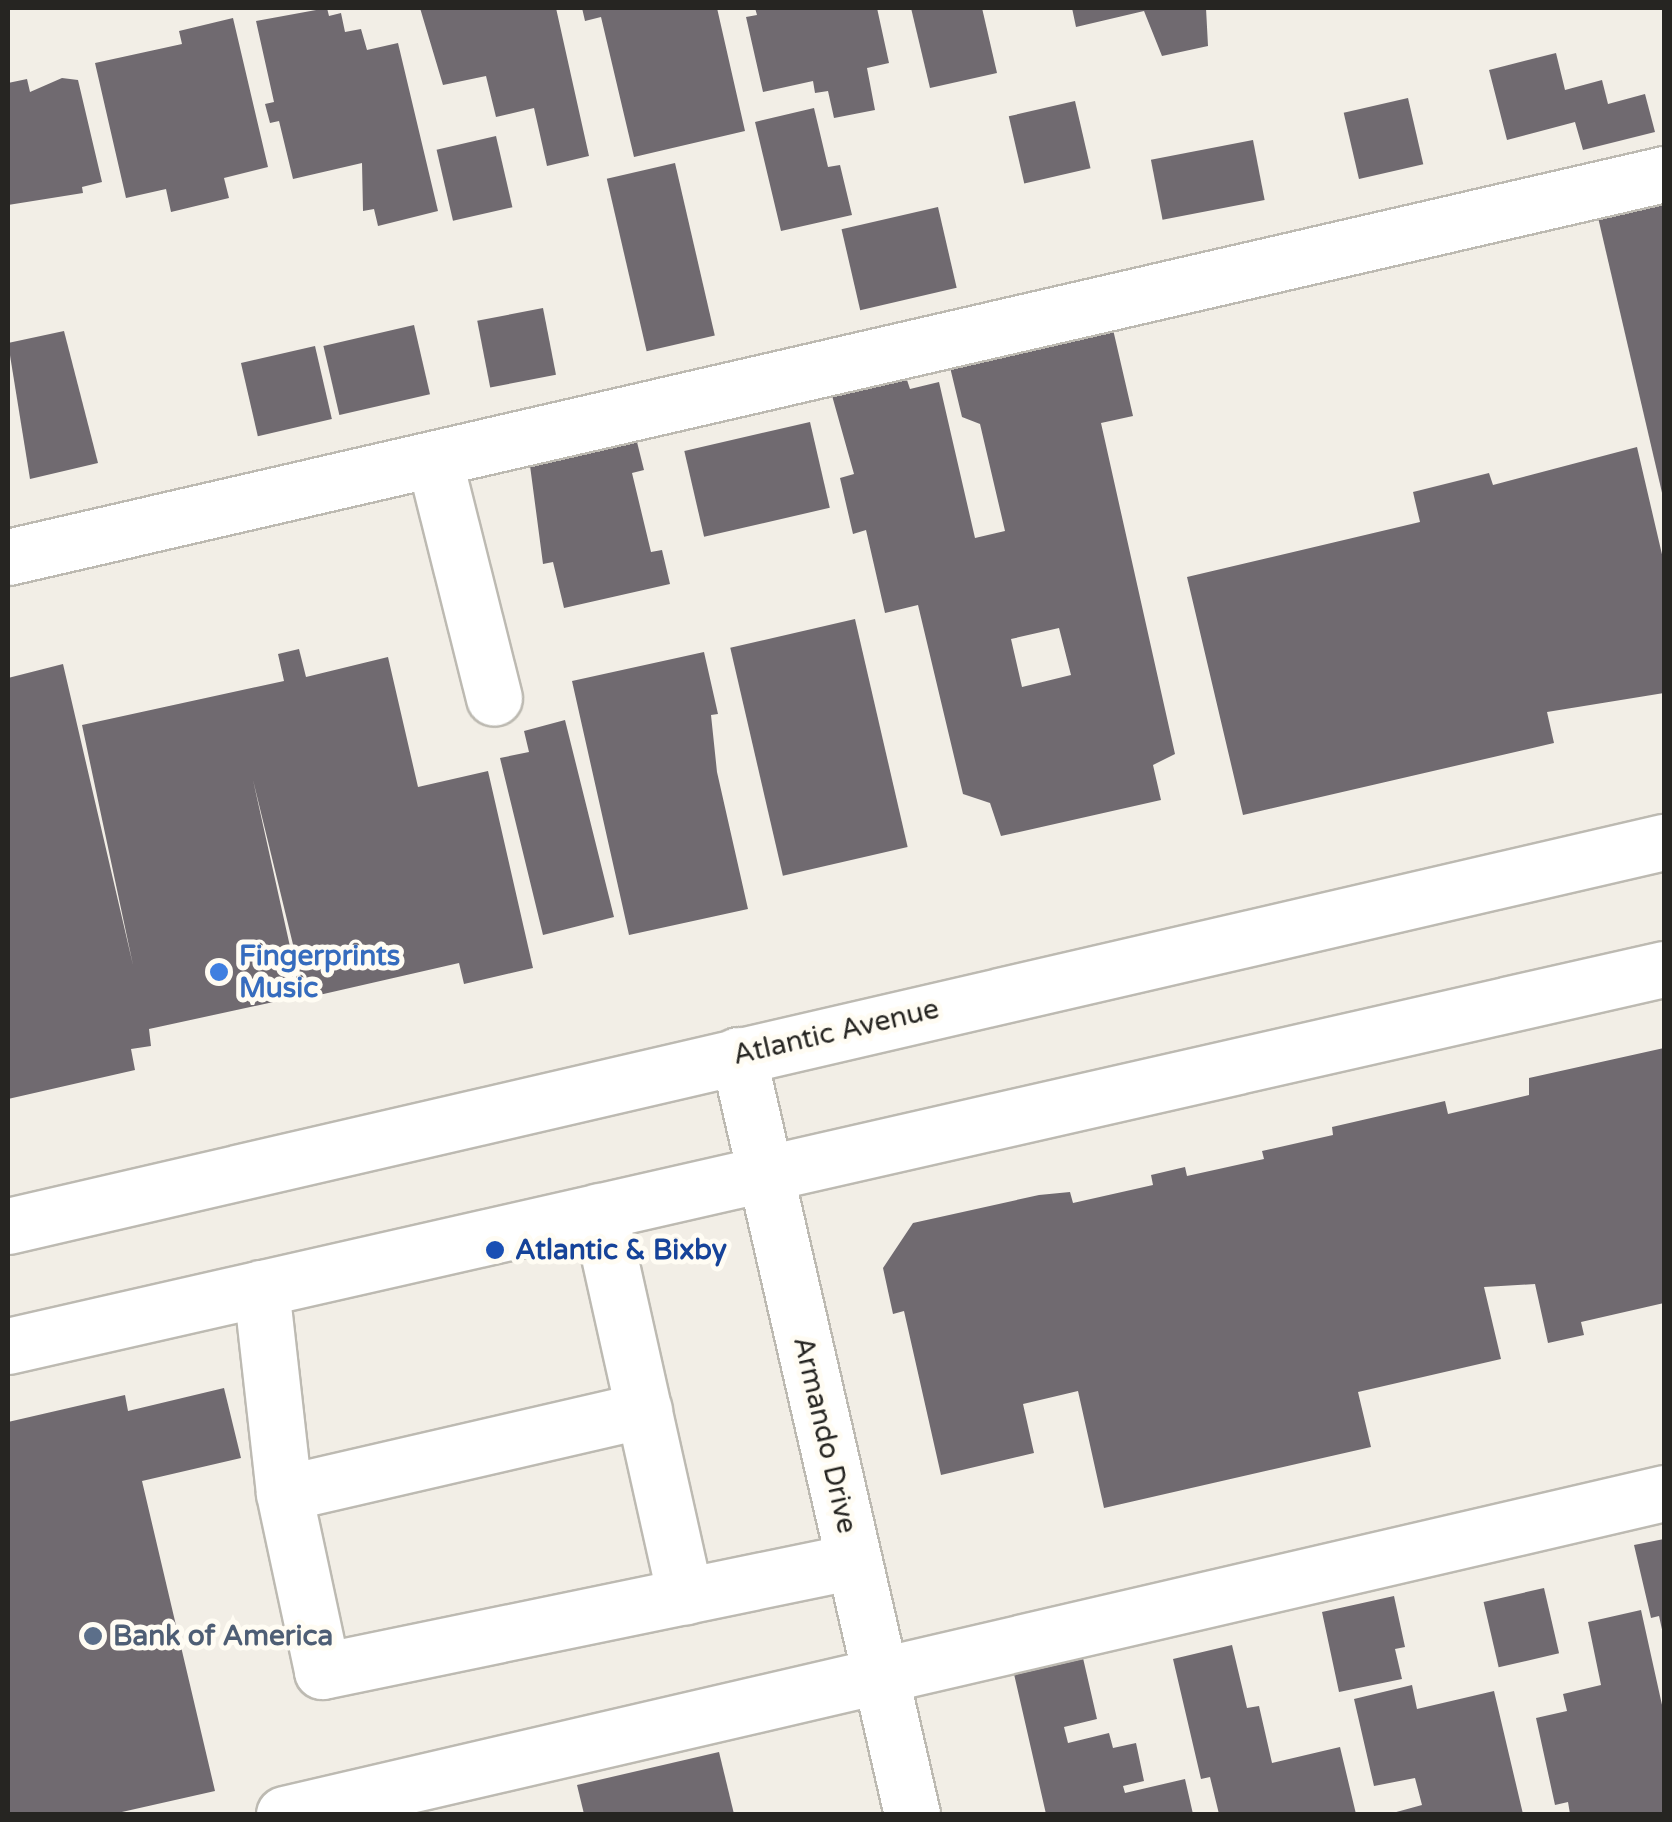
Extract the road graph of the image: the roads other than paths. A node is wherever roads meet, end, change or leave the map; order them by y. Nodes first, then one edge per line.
1 (1664, 174) edge
2 (434, 459) junction
3 (8, 557) edge
4 (494, 698) dead end
5 (1664, 842) edge
6 (1664, 969) edge
7 (738, 1055) junction
8 (764, 1174) junction
9 (599, 1210) junction
10 (8, 1226) edge
11 (261, 1288) junction
12 (8, 1346) edge
13 (644, 1410) junction
14 (284, 1493) junction
15 (1664, 1493) edge
16 (854, 1562) junction
17 (685, 1596) junction
18 (882, 1681) junction
19 (376, 1804) edge
20 (284, 1814) edge
21 (912, 1814) edge

1 - 2 main road
2 - 3 main road
2 - 4 main road
5 - 7 main road, Atlantic Avenue
6 - 8 main road
7 - 8 main road, Armando Drive
7 - 10 main road, Atlantic Avenue
8 - 9 main road
8 - 16 main road, Armando Drive
9 - 11 main road
9 - 13 main road
11 - 12 main road
11 - 14 main road
13 - 14 main road
13 - 17 main road
14 - 17 main road
15 - 18 main road
16 - 17 main road
16 - 18 main road, Armando Drive
18 - 19 main road
18 - 21 main road, Armando Drive
19 - 20 main road

